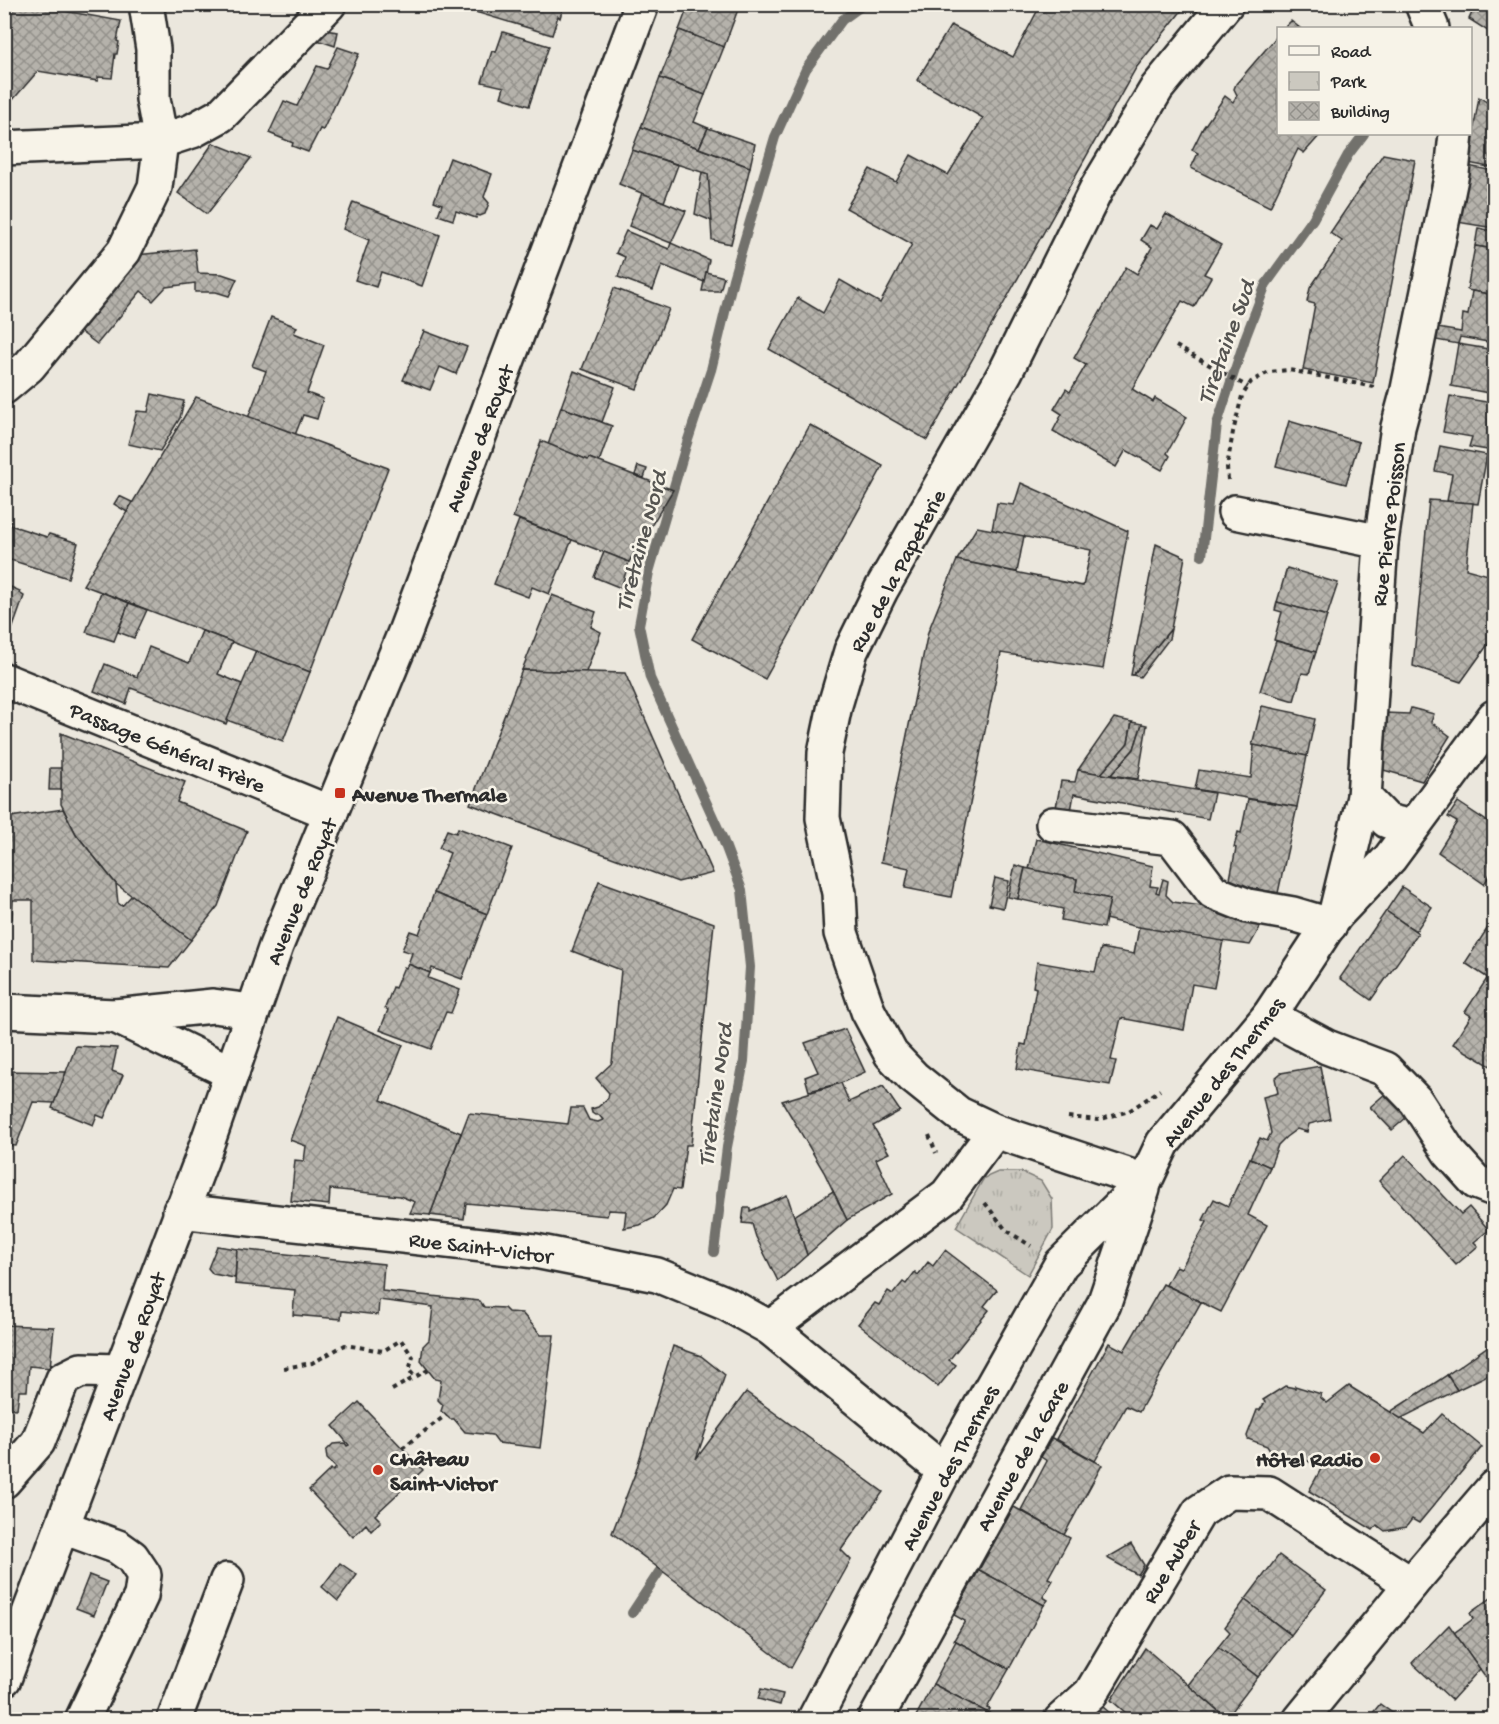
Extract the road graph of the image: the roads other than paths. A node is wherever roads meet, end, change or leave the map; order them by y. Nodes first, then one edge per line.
1 (146, 4) edge
2 (329, 4) edge
3 (642, 4) edge
4 (1226, 4) edge
5 (1422, 4) edge
6 (1432, 27) edge
7 (1456, 135) edge
8 (161, 141) junction
9 (4, 148) edge
10 (4, 387) edge
11 (1235, 512) road end
12 (1381, 542) junction
13 (4, 680) edge
14 (1494, 717) edge
15 (1364, 797) junction
16 (331, 813) junction
17 (1053, 824) dead end
18 (1412, 827) junction
19 (1333, 921) junction
20 (4, 1011) edge
21 (252, 1011) junction
22 (115, 1016) junction
23 (1269, 1016) junction
24 (232, 1072) junction
25 (995, 1131) junction
26 (1145, 1181) junction
27 (1494, 1190) edge
28 (180, 1211) junction
29 (770, 1328) junction
30 (120, 1371) junction
31 (944, 1471) junction
32 (4, 1480) edge
33 (1494, 1487) edge
34 (63, 1527) junction
35 (227, 1580) dead end
36 (1411, 1584) junction
37 (4, 1679) edge
38 (82, 1719) edge
39 (174, 1719) edge
40 (814, 1719) edge
41 (875, 1719) edge
42 (1061, 1719) edge
43 (1300, 1719) edge

1 - 8 street
2 - 8 street
3 - 16 street, Avenue de Royat
4 - 25 street, Rue de la Papeterie
5 - 6 street
7 - 12 street, Rue Pierre Poisson
8 - 9 street
8 - 10 street
11 - 12 street
12 - 15 street, Rue Pierre Poisson
13 - 16 street, Passage Général Frère
14 - 18 street, Avenue des Thermes
15 - 18 street
15 - 19 street, Rue Pierre Poisson
16 - 21 street, Avenue de Royat
17 - 19 street
18 - 19 street, Avenue des Thermes
19 - 23 street, Avenue des Thermes
20 - 22 street
21 - 22 street
21 - 24 street, Avenue de Royat
22 - 24 street
23 - 26 street, Avenue des Thermes
23 - 27 street
24 - 28 street, Avenue de Royat
25 - 26 street, Rue de la Papeterie
25 - 29 street
26 - 31 street, Avenue des Thermes
26 - 41 street, Avenue de la Gare
28 - 29 street, Rue Saint-Victor
28 - 30 street, Avenue de Royat
29 - 31 street, Rue Saint-Victor
30 - 32 street
30 - 34 street, Avenue de Royat
31 - 40 street, Avenue des Thermes
33 - 36 street
34 - 37 street, Avenue de Royat
34 - 38 street
35 - 39 street
36 - 42 street, Rue Auber
36 - 43 street

